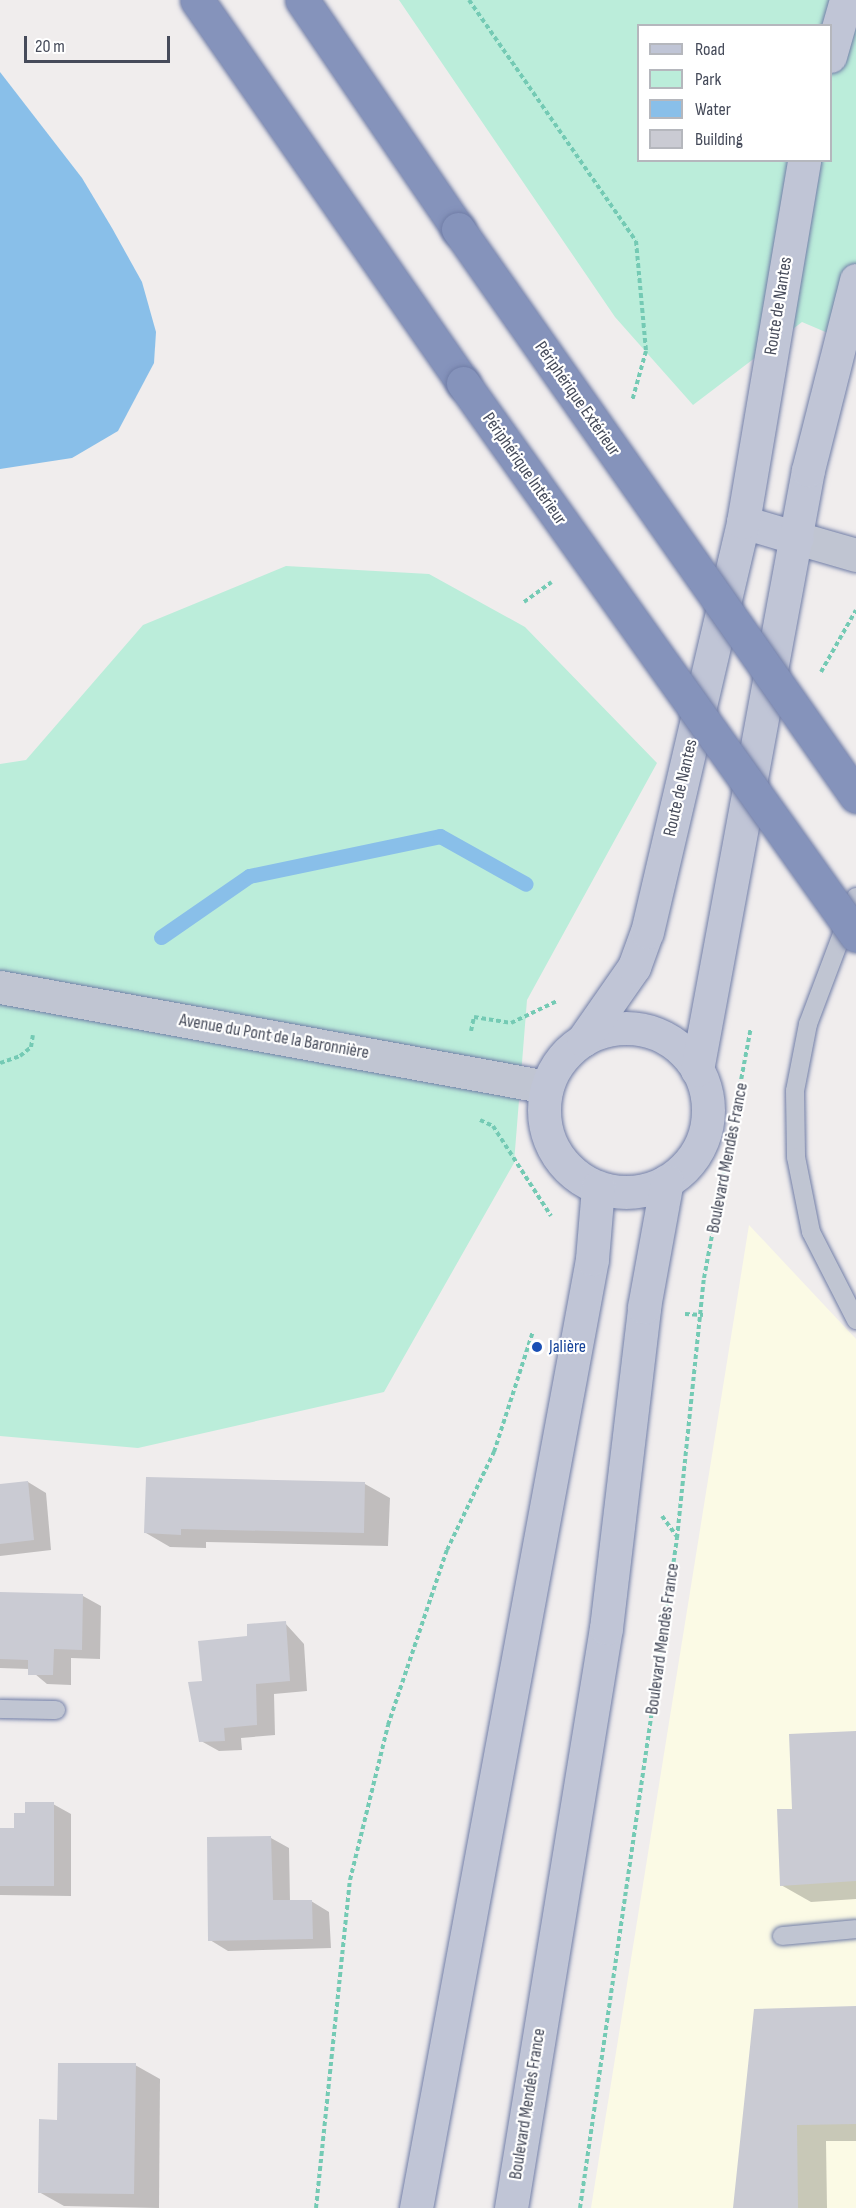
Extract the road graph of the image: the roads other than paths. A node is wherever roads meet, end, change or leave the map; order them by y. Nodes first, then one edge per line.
1 (197, 0) edge
2 (302, 0) edge
3 (846, 0) edge
4 (832, 52) edge
5 (804, 162) edge
6 (856, 280) edge
7 (743, 522) junction
8 (797, 538) junction
9 (856, 555) edge
10 (856, 796) edge
11 (856, 897) edge
12 (856, 934) edge
13 (0, 987) edge
14 (583, 1040) junction
15 (697, 1070) junction
16 (547, 1087) junction
17 (667, 1181) junction
18 (598, 1186) junction
19 (856, 1320) edge
20 (0, 1709) edge
21 (56, 1710) dead end
22 (856, 1929) edge
23 (782, 1936) dead end
24 (416, 2208) edge
25 (511, 2208) edge

1 - 12 highway, Périphérique Intérieur, bridge
2 - 10 highway, Périphérique Extérieur, bridge
3 - 4 main road
5 - 7 main road, Route de Nantes
6 - 8 main road
7 - 8 main road
7 - 14 main road, Route de Nantes
8 - 9 street
8 - 15 main road
11 - 19 lane
13 - 16 street, Avenue du Pont de la Baronnière
14 - 15 main road
14 - 16 main road
15 - 17 main road
16 - 18 main road
17 - 18 main road
17 - 25 main road, Boulevard Mendès France
18 - 24 main road
20 - 21 lane
22 - 23 lane

